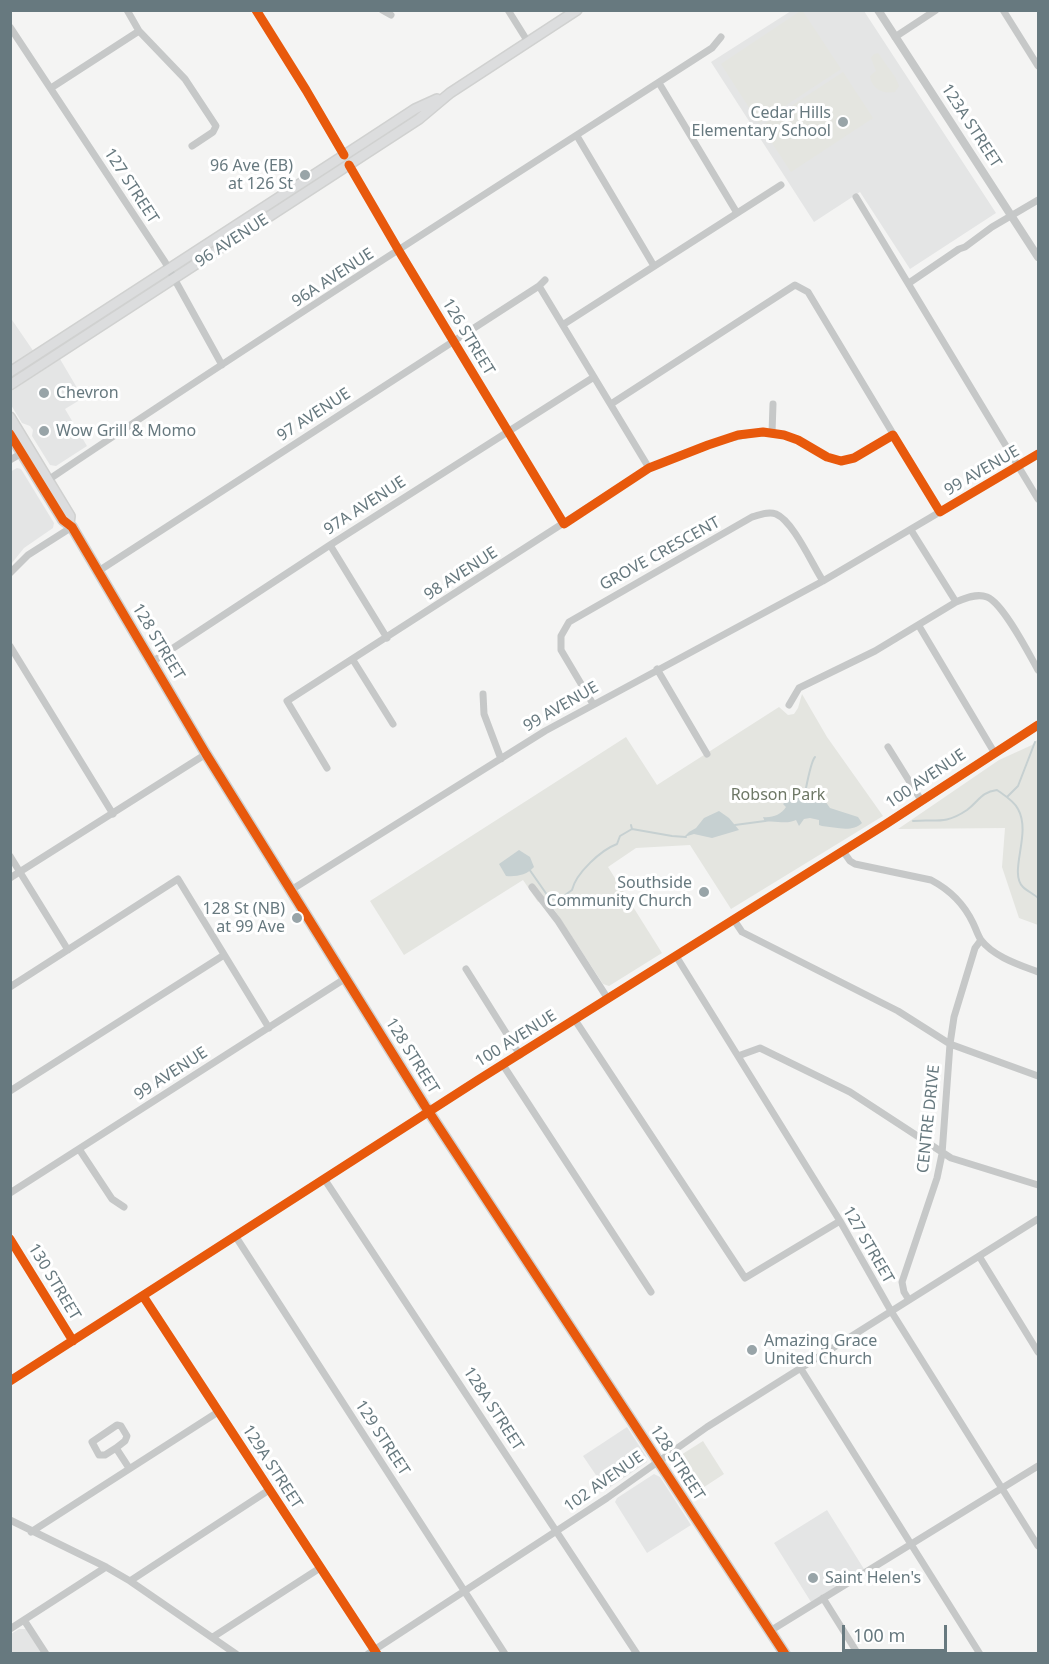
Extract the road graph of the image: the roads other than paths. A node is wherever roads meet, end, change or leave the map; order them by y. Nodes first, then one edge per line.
1 (127, 10) edge
2 (256, 10) edge
3 (382, 10) edge
4 (508, 10) edge
5 (577, 10) edge
6 (878, 10) edge
7 (936, 10) edge
8 (1003, 10) edge
9 (391, 15) dead end
10 (10, 27) edge
11 (139, 31) junction
12 (895, 37) junction
13 (721, 38) dead end
14 (528, 42) junction
15 (1038, 66) edge
16 (659, 83) junction
17 (51, 88) junction
18 (450, 93) junction
19 (577, 136) junction
20 (192, 146) dead end
21 (344, 155) junction
22 (349, 165) junction
23 (334, 175) junction
24 (781, 185) dead end
25 (856, 197) dead end
26 (1038, 200) edge
27 (737, 213) junction
28 (1012, 216) junction
29 (399, 251) junction
30 (1038, 258) edge
31 (654, 266) junction
32 (168, 270) junction
33 (173, 279) junction
34 (909, 283) junction
35 (564, 324) junction
36 (453, 341) junction
37 (222, 365) junction
38 (10, 372) edge
39 (594, 377) junction
40 (10, 385) edge
41 (611, 404) junction
42 (773, 404) dead end
43 (10, 417) edge
44 (508, 431) junction
45 (772, 433) junction
46 (10, 434) edge
47 (894, 435) junction
48 (22, 453) junction
49 (1038, 454) edge
50 (10, 460) edge
51 (1019, 467) junction
52 (649, 468) junction
53 (48, 480) junction
54 (1038, 499) edge
55 (940, 512) junction
56 (564, 524) junction
57 (70, 526) junction
58 (911, 530) junction
59 (330, 545) junction
60 (98, 572) junction
61 (10, 573) edge
62 (823, 581) junction
63 (956, 602) junction
64 (919, 626) junction
65 (387, 638) junction
66 (10, 646) edge
67 (353, 660) junction
68 (152, 662) junction
69 (657, 669) junction
70 (1038, 670) edge
71 (483, 694) dead end
72 (594, 704) junction
73 (789, 705) dead end
74 (393, 724) dead end
75 (1038, 725) edge
76 (888, 747) dead end
77 (994, 752) junction
78 (206, 754) junction
79 (707, 754) dead end
80 (501, 759) junction
81 (327, 768) dead end
82 (921, 800) junction
83 (113, 814) junction
84 (843, 851) junction
85 (10, 856) edge
86 (20, 872) junction
87 (10, 878) edge
88 (532, 887) dead end
89 (291, 890) junction
90 (734, 920) junction
91 (981, 940) junction
92 (68, 950) junction
93 (224, 955) junction
94 (676, 956) junction
95 (466, 969) dead end
96 (1038, 972) edge
97 (346, 978) junction
98 (10, 987) edge
99 (608, 999) junction
100 (575, 1020) junction
101 (269, 1028) junction
102 (950, 1044) junction
103 (520, 1055) junction
104 (738, 1056) junction
105 (503, 1065) junction
106 (1038, 1076) edge
107 (10, 1091) edge
108 (429, 1112) junction
109 (80, 1149) junction
110 (942, 1154) junction
111 (325, 1180) junction
112 (1038, 1185) edge
113 (10, 1193) edge
114 (124, 1207) dead end
115 (1038, 1219) edge
116 (840, 1221) junction
117 (236, 1237) junction
118 (10, 1239) edge
119 (979, 1256) junction
120 (651, 1292) dead end
121 (143, 1296) junction
122 (909, 1300) junction
123 (891, 1311) junction
124 (73, 1341) junction
125 (1038, 1352) edge
126 (801, 1369) junction
127 (10, 1381) edge
128 (219, 1412) junction
129 (116, 1448) junction
130 (657, 1461) junction
131 (1038, 1466) edge
132 (129, 1468) junction
133 (1002, 1488) junction
134 (270, 1490) junction
135 (10, 1520) edge
136 (556, 1531) junction
137 (31, 1532) junction
138 (910, 1545) junction
139 (1038, 1546) edge
140 (106, 1567) junction
141 (320, 1568) junction
142 (130, 1581) junction
143 (465, 1591) junction
144 (823, 1598) junction
145 (24, 1620) junction
146 (10, 1629) edge
147 (770, 1631) junction
148 (213, 1637) junction
149 (373, 1652) edge
150 (46, 1653) edge
151 (236, 1653) edge
152 (505, 1653) edge
153 (637, 1653) edge
154 (785, 1653) edge
155 (858, 1653) edge
156 (980, 1653) edge

1 - 11 street
2 - 21 street
3 - 9 street
4 - 14 street
5 - 14 main road, 96 AVENUE
6 - 12 street, 123A STREET
7 - 12 street
8 - 15 street
10 - 17 street, 127 STREET
11 - 17 street
11 - 20 street
12 - 28 street, 123A STREET
13 - 16 street, 96A AVENUE
14 - 18 main road, 96 AVENUE
16 - 19 street, 96A AVENUE
16 - 27 street
17 - 32 street, 127 STREET
18 - 21 main road, 96 AVENUE
18 - 22 main road, 96 AVENUE
19 - 29 street, 96A AVENUE
19 - 31 street
21 - 23 main road
21 - 32 main road, 96 AVENUE
22 - 23 main road, 96 AVENUE
22 - 29 street, 126 STREET
23 - 33 main road, 96 AVENUE
24 - 27 street
25 - 34 street
26 - 28 street
27 - 31 street
28 - 30 street, 123A STREET
28 - 34 street
29 - 36 street, 126 STREET
29 - 37 street, 96A AVENUE
31 - 35 street
32 - 33 street, 127 STREET
32 - 38 main road, 96 AVENUE
33 - 37 street, 127 STREET
33 - 40 main road, 96 AVENUE
34 - 51 street
35 - 36 street, 97 AVENUE
35 - 39 street
36 - 44 street, 126 STREET
36 - 60 street, 97 AVENUE
37 - 53 street, 96A AVENUE
39 - 41 street
39 - 44 street, 97A AVENUE
41 - 47 street
41 - 52 street
42 - 45 street
43 - 53 main road, 128 STREET
44 - 56 street, 126 STREET
44 - 59 street, 97A AVENUE
45 - 47 street
45 - 52 street, 98 AVENUE
46 - 48 main road, 128 STREET
47 - 55 street
48 - 50 street
48 - 57 main road, 128 STREET
49 - 51 street, 99 AVENUE
51 - 54 street
51 - 55 street, 99 AVENUE
52 - 56 street, 98 AVENUE
53 - 57 main road, 128 STREET
55 - 58 street, 99 AVENUE
56 - 65 street, 98 AVENUE
57 - 60 main road, 128 STREET
57 - 61 street
58 - 62 street, 99 AVENUE
58 - 63 street
59 - 65 street
59 - 68 street, 97A AVENUE
60 - 68 main road, 128 STREET
62 - 69 street, 99 AVENUE
62 - 72 street, GROVE CRESCENT
63 - 64 street
63 - 70 street
64 - 73 street
64 - 77 street
65 - 67 street, 98 AVENUE
66 - 83 street
67 - 74 street
67 - 81 street, 98 AVENUE
68 - 78 main road, 128 STREET
69 - 72 street, 99 AVENUE
69 - 79 street
71 - 80 street
72 - 80 street, 99 AVENUE
75 - 77 street, 100 AVENUE
76 - 82 street
77 - 82 street, 100 AVENUE
78 - 83 street
78 - 89 main road, 128 STREET
80 - 89 street, 99 AVENUE
82 - 84 street, 100 AVENUE
83 - 86 street
84 - 90 street, 100 AVENUE
84 - 91 street
85 - 86 street
86 - 87 street
86 - 92 street
88 - 99 street
89 - 97 main road, 128 STREET
90 - 94 street, 100 AVENUE
90 - 102 street
91 - 96 street
91 - 102 street, CENTRE DRIVE
92 - 93 street
92 - 98 street
93 - 101 street
93 - 107 street
94 - 99 street, 100 AVENUE
94 - 104 street, 127 STREET
95 - 103 street
97 - 101 street, 99 AVENUE
97 - 108 main road, 128 STREET
99 - 100 street, 100 AVENUE
100 - 103 street, 100 AVENUE
100 - 116 street
101 - 109 street, 99 AVENUE
102 - 106 street
102 - 110 street, CENTRE DRIVE
103 - 105 street, 100 AVENUE
104 - 110 street
104 - 116 street, 127 STREET
105 - 108 street, 100 AVENUE
105 - 120 street
108 - 111 street, 100 AVENUE
108 - 130 main road, 128 STREET
109 - 113 street, 99 AVENUE
109 - 114 street
110 - 112 street
110 - 122 street, CENTRE DRIVE
111 - 117 street, 100 AVENUE
111 - 136 street, 128A STREET
115 - 119 street, 102 AVENUE
116 - 123 street, 127 STREET
117 - 121 street, 100 AVENUE
117 - 143 street, 129 STREET
118 - 124 street, 130 STREET
119 - 122 street, 102 AVENUE
119 - 125 street
121 - 124 street, 100 AVENUE
121 - 128 street, 129A STREET
122 - 123 street, 102 AVENUE
123 - 126 street, 102 AVENUE
123 - 133 street, 127 STREET
124 - 127 street, 100 AVENUE
126 - 130 street, 102 AVENUE
126 - 138 street
128 - 132 street
128 - 134 street, 129A STREET
129 - 129 street
129 - 132 street
130 - 136 street, 102 AVENUE
130 - 147 main road, 128 STREET
131 - 133 street
132 - 137 street
133 - 138 street
133 - 139 street, 127 STREET
134 - 141 street, 129A STREET
134 - 142 street
135 - 137 street
136 - 143 street, 102 AVENUE
136 - 153 street, 128A STREET
137 - 140 street
138 - 144 street
138 - 156 street
140 - 142 street
140 - 145 street
141 - 148 street
141 - 149 street, 129A STREET
142 - 148 street
143 - 149 street, 102 AVENUE
143 - 152 street, 129 STREET
144 - 147 street
144 - 155 street
145 - 146 street
145 - 150 street
147 - 154 main road, 128 STREET
148 - 151 street

